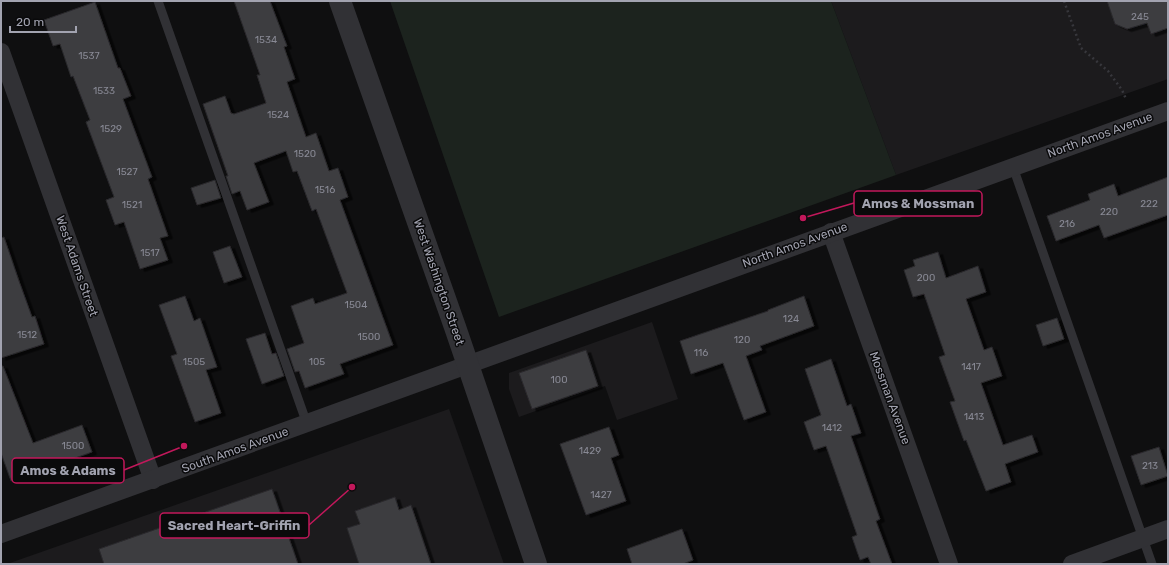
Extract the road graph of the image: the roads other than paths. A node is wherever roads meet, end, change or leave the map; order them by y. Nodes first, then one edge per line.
1 (158, 1) edge
2 (340, 1) edge
3 (1, 52) edge
4 (1168, 111) edge
5 (1013, 167) junction
6 (831, 232) junction
7 (468, 365) junction
8 (307, 424) junction
9 (153, 480) junction
10 (1168, 529) edge
11 (1, 533) edge
12 (1143, 538) junction
13 (536, 564) edge
14 (949, 564) edge
15 (1072, 564) edge
16 (1152, 564) edge

1 - 8 lane
2 - 7 street, West Washington Street
3 - 9 street, West Adams Street
4 - 5 street, North Amos Avenue
5 - 6 street, North Amos Avenue
5 - 12 lane
6 - 7 street, North Amos Avenue
6 - 14 street, Mossman Avenue
7 - 8 street, South Amos Avenue
7 - 13 street, West Washington Street
8 - 9 street, South Amos Avenue
9 - 11 street, South Amos Avenue
10 - 12 street
12 - 15 street
12 - 16 lane

